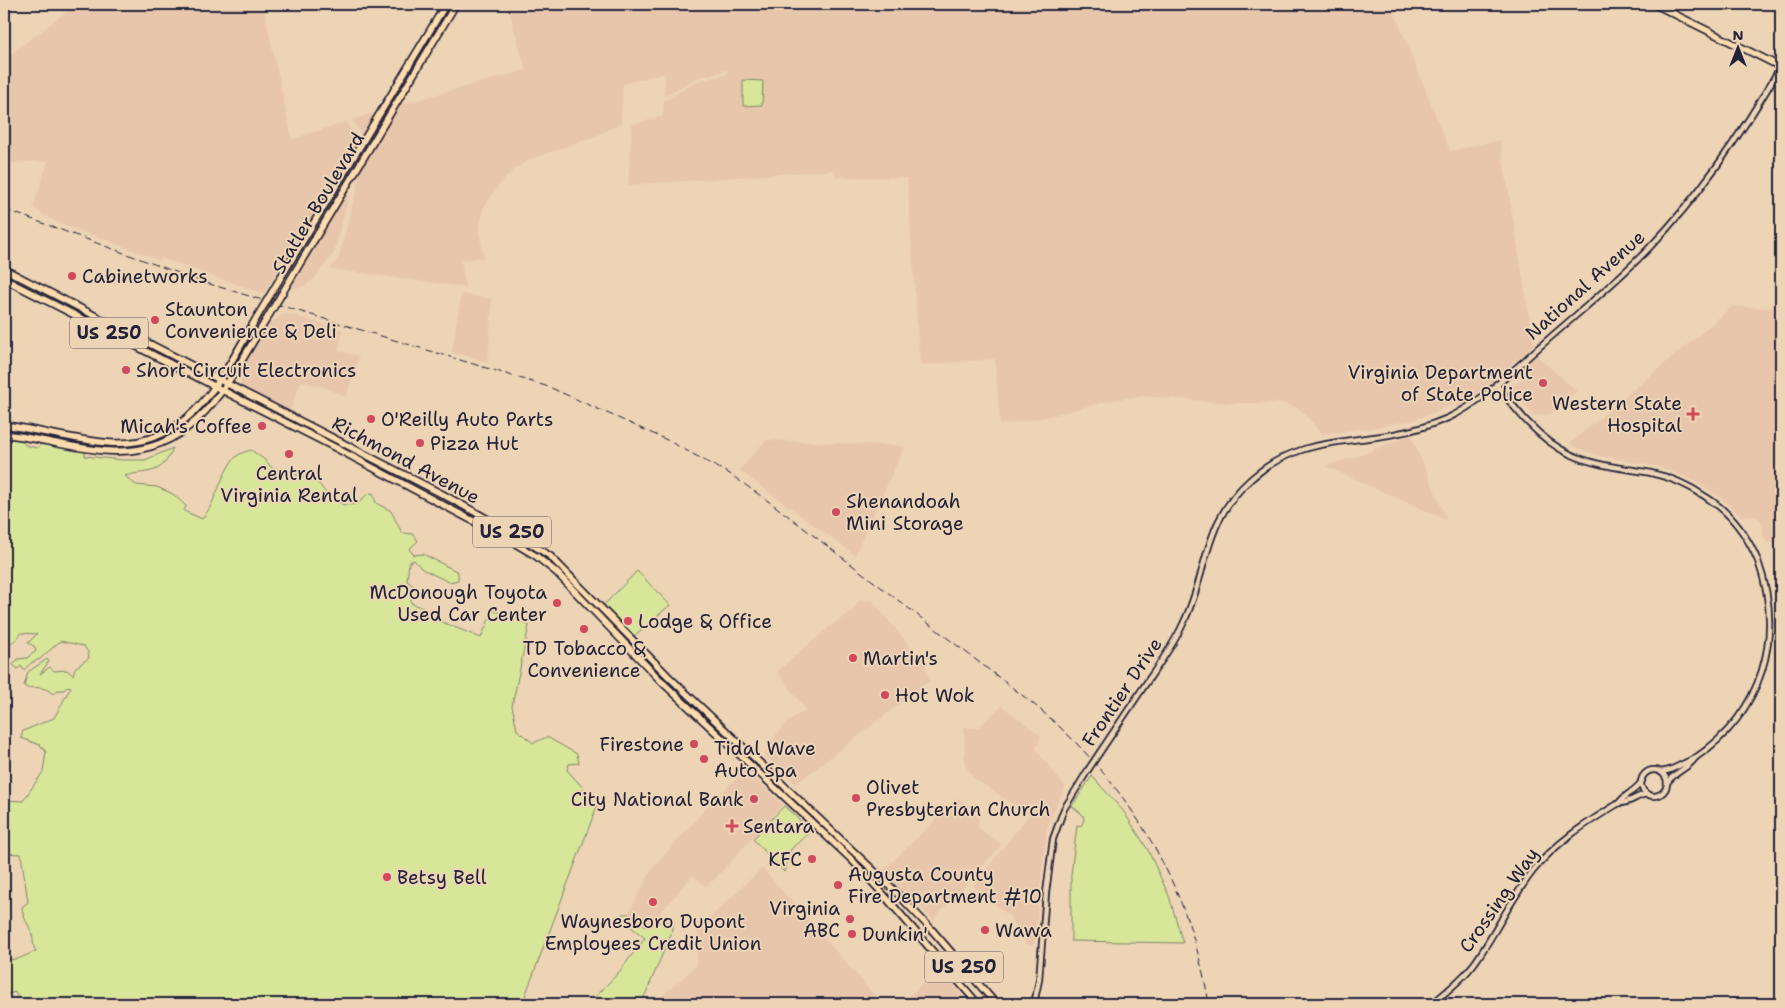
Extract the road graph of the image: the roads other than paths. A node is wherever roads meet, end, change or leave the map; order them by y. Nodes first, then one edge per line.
1 (446, 4) edge
2 (456, 4) edge
3 (1654, 4) edge
4 (1781, 67) edge
5 (4, 269) edge
6 (4, 279) edge
7 (220, 380) junction
8 (227, 384) junction
9 (1496, 384) junction
10 (215, 387) junction
11 (222, 391) junction
12 (4, 425) edge
13 (4, 434) edge
14 (1316, 445) joint
15 (1695, 758) junction
16 (1661, 772) junction
17 (1642, 782) junction
18 (1667, 783) junction
19 (1650, 794) junction
20 (1620, 803) junction
21 (978, 1004) edge
22 (996, 1004) edge
23 (1034, 1004) edge
24 (1432, 1004) edge

1 - 7 main road, Statler Boulevard, bridge
2 - 8 main road, Statler Boulevard, bridge
3 - 4 main road
4 - 9 street, National Avenue
5 - 7 main road, Richmond Avenue / US 250
6 - 10 main road, Richmond Avenue / US 250
7 - 8 main road, Richmond Avenue / US 250
7 - 10 main road, Statler Boulevard
8 - 11 main road, Statler Boulevard
8 - 22 main road, Richmond Avenue / US 250
9 - 14 street, National Avenue
9 - 15 street
10 - 11 main road, Richmond Avenue / US 250
10 - 12 main road, Statler Boulevard
11 - 13 main road, Statler Boulevard
11 - 21 main road, Richmond Avenue / US 250
14 - 23 street, Frontier Drive, bridge
15 - 16 street
15 - 18 street
16 - 17 street
16 - 18 street
17 - 19 street
17 - 20 street, Crossing Way
18 - 19 street
19 - 20 street, Crossing Way
20 - 24 street, Crossing Way

